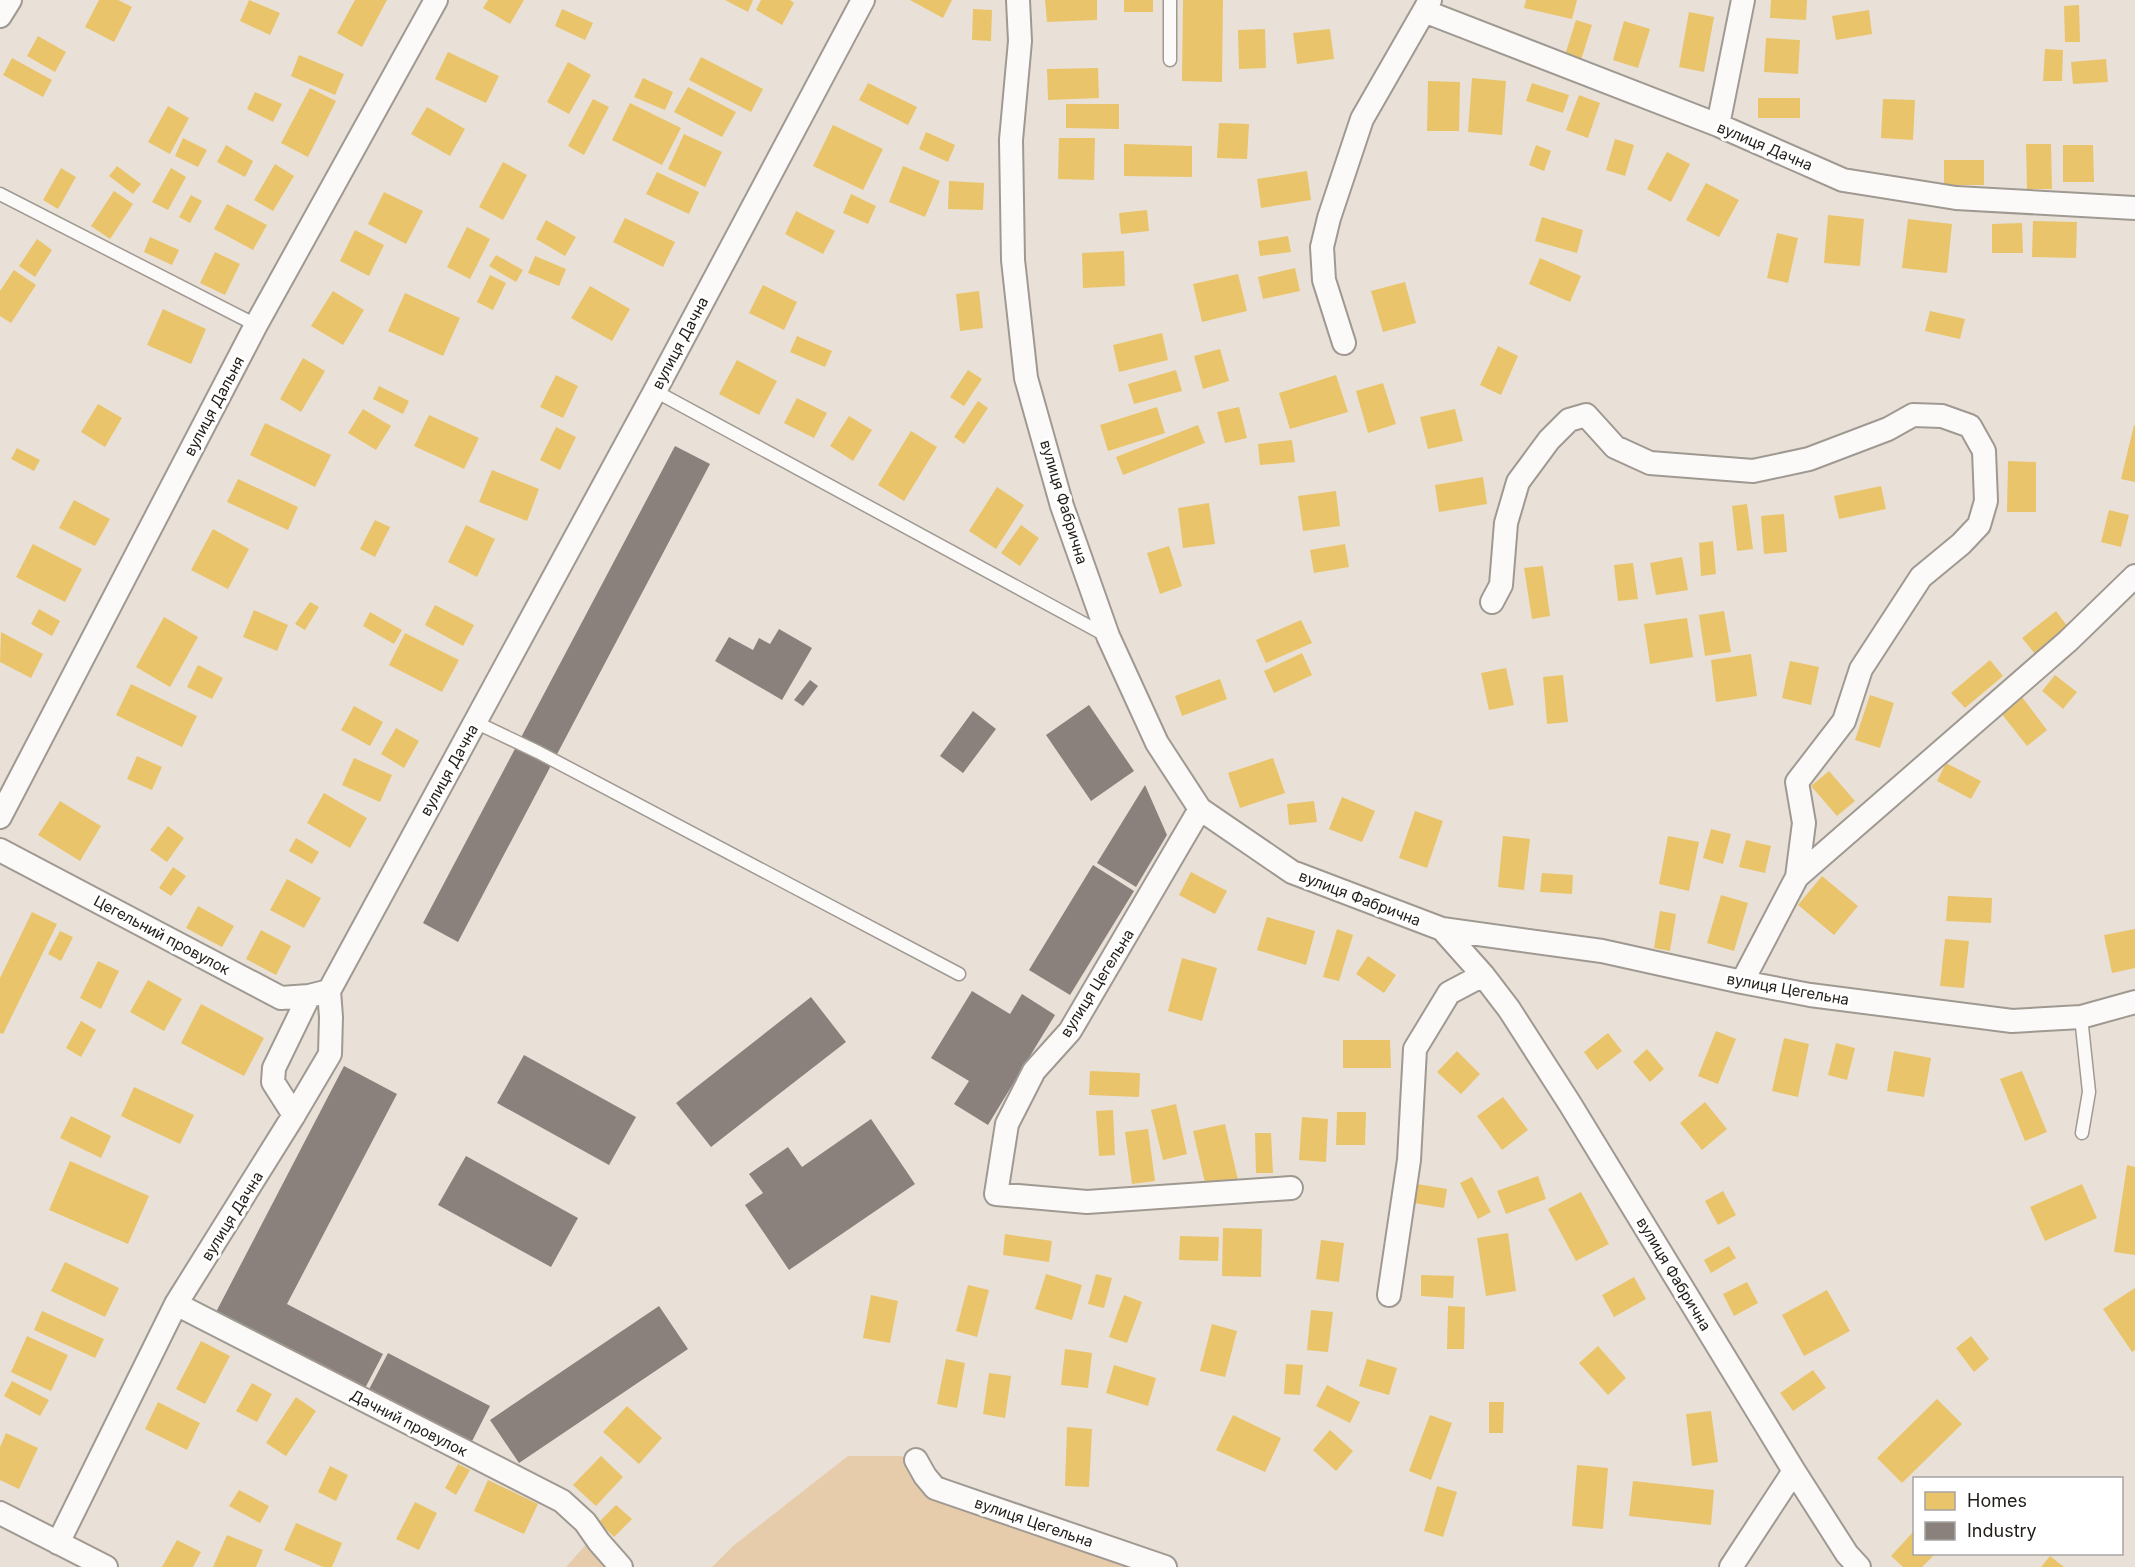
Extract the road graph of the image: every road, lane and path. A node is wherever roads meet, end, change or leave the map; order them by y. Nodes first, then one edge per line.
1 (10, 0) edge
2 (436, 0) edge
3 (863, 0) edge
4 (1018, 0) edge
5 (1170, 0) edge
6 (1743, 0) edge
7 (1427, 6) edge
8 (0, 16) edge
9 (1170, 60) dead end
10 (1718, 125) junction
11 (0, 194) edge
12 (2135, 208) edge
13 (256, 326) junction
14 (1344, 343) dead end
15 (655, 391) junction
16 (2135, 576) edge
17 (1492, 602) dead end
18 (1108, 636) junction
19 (475, 723) junction
20 (1200, 809) junction
21 (0, 817) edge
22 (0, 850) edge
23 (1797, 877) junction
24 (1442, 929) junction
25 (958, 974) dead end
26 (1483, 975) junction
27 (1742, 982) junction
28 (319, 994) junction
29 (2135, 1002) edge
30 (2081, 1017) junction
31 (294, 1115) junction
32 (2082, 1133) dead end
33 (1291, 1188) dead end
34 (1389, 1295) dead end
35 (176, 1304) junction
36 (916, 1460) dead end
37 (1794, 1471) junction
38 (0, 1513) edge
39 (58, 1543) junction
40 (106, 1567) edge
41 (621, 1567) edge
42 (1165, 1567) edge
43 (1731, 1567) edge
44 (1859, 1567) edge

1 - 8 street
2 - 13 street, вулиця Дальня
3 - 15 street, вулиця Дачна
4 - 18 street, вулиця Фабрична
5 - 9 lane
6 - 10 street
7 - 10 street, вулиця Дачна
7 - 14 street
10 - 12 street, вулиця Дачна
11 - 13 lane
13 - 21 street, вулиця Дальня
15 - 18 lane
15 - 19 street, вулиця Дачна
16 - 23 street
17 - 23 street
18 - 20 street, вулиця Фабрична
19 - 25 lane
19 - 28 street, вулиця Дачна
20 - 24 street, вулиця Фабрична
20 - 33 street, вулиця Цегельна
22 - 28 street, Цегельний провулок
23 - 27 street
24 - 26 street, вулиця Фабрична
24 - 27 street, вулиця Цегельна
26 - 34 street
26 - 37 street, вулиця Фабрична
27 - 30 street, вулиця Цегельна
28 - 31 street, вулиця Дачна
28 - 31 street
29 - 30 street, вулиця Цегельна
30 - 32 lane
31 - 35 street, вулиця Дачна
35 - 39 street, вулиця Дачна
35 - 41 street, Дачний провулок
36 - 42 street, вулиця Цегельна
37 - 43 street
37 - 44 street, вулиця Фабрична
38 - 39 street
39 - 40 street

